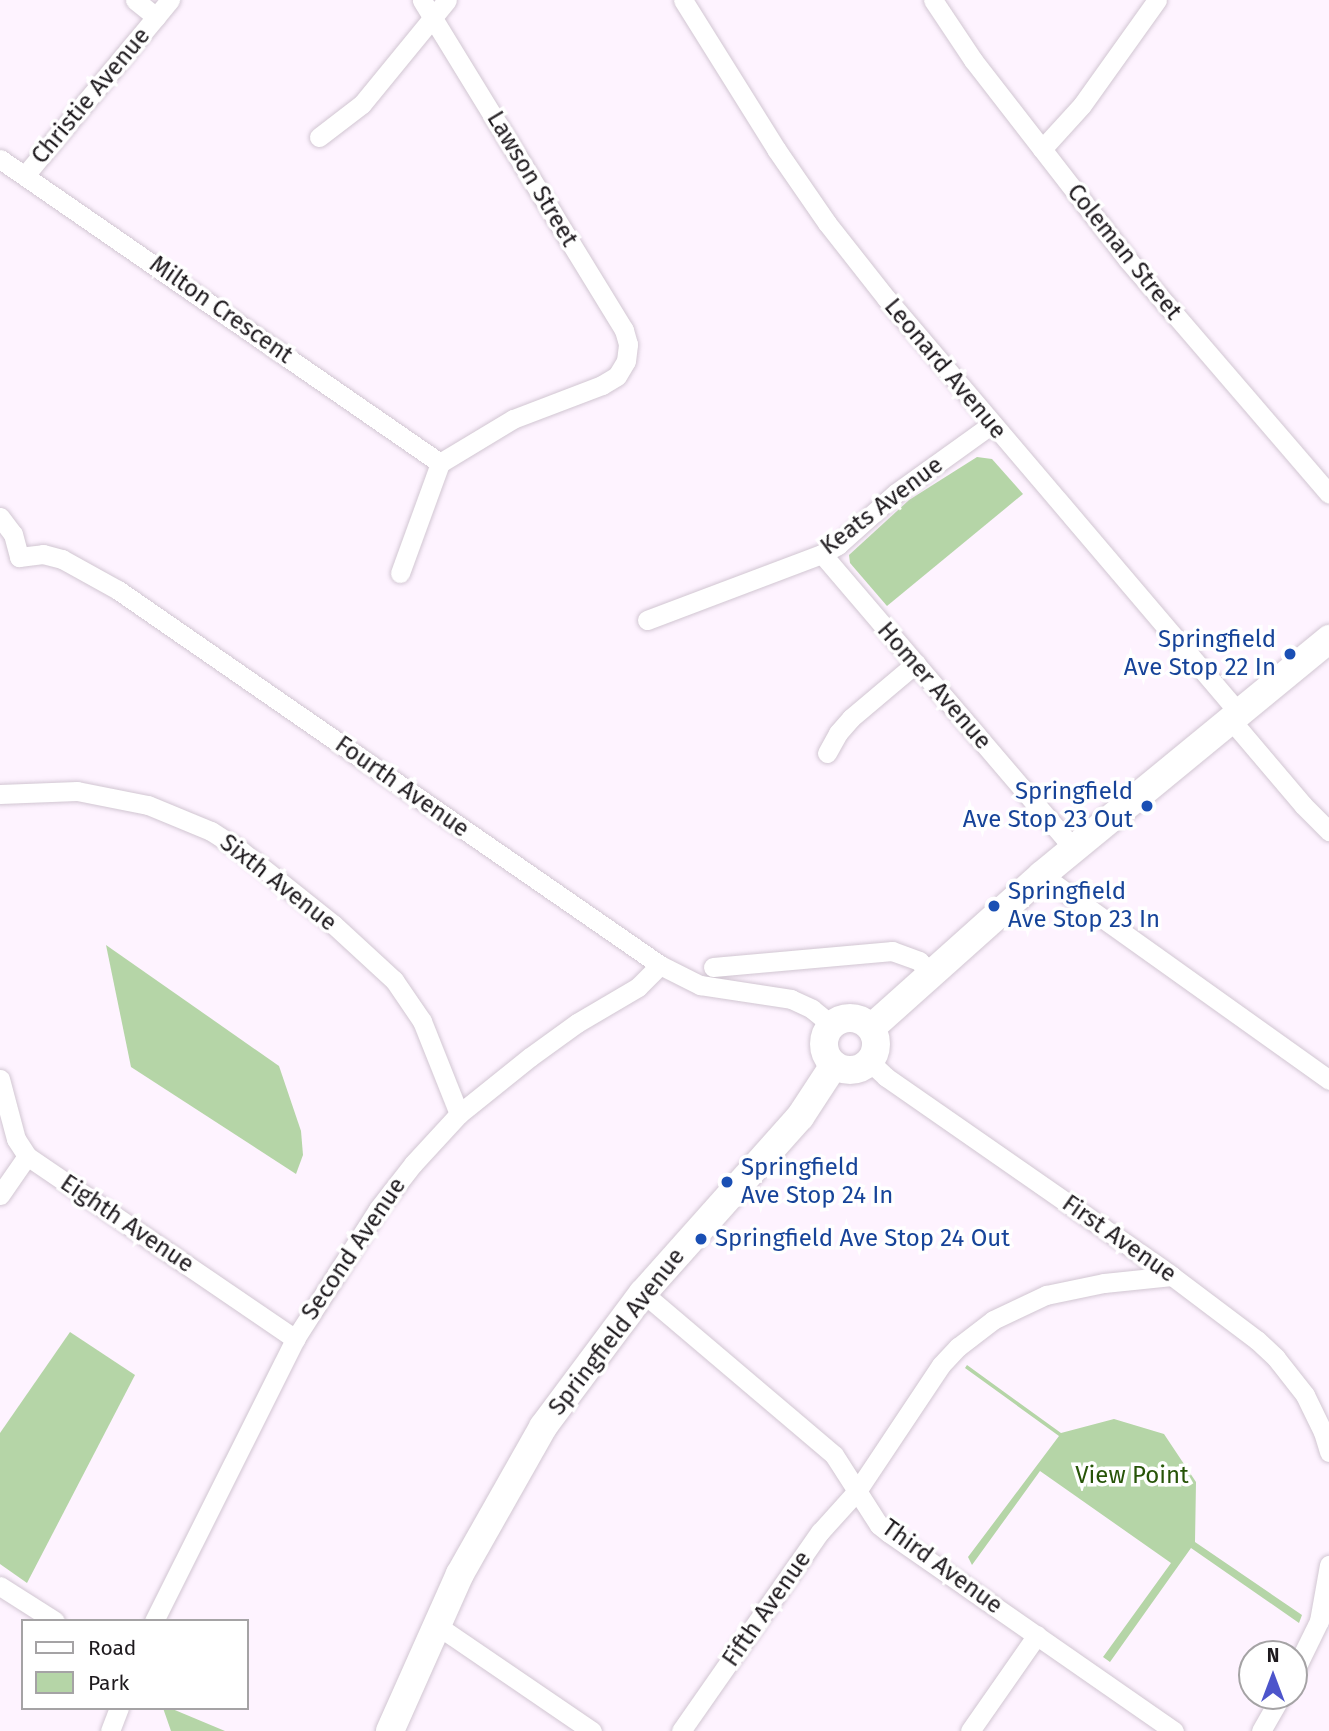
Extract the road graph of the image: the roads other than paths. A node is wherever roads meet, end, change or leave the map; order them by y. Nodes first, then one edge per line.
1 (135, 0) edge
2 (170, 0) edge
3 (422, 0) edge
4 (447, 0) edge
5 (683, 0) edge
6 (933, 0) edge
7 (1157, 0) edge
8 (156, 17) junction
9 (433, 17) junction
10 (319, 137) dead end
11 (1042, 149) junction
12 (0, 159) edge
13 (26, 174) junction
14 (992, 424) junction
15 (440, 463) junction
16 (1329, 494) edge
17 (0, 517) edge
18 (822, 554) junction
19 (9, 560) edge
20 (400, 573) dead end
21 (647, 621) dead end
22 (1329, 639) edge
23 (916, 663) junction
24 (1235, 717) junction
25 (827, 753) dead end
26 (0, 794) edge
27 (1329, 831) edge
28 (1074, 849) junction
29 (1042, 875) junction
30 (660, 965) junction
31 (713, 967) dead end
32 (930, 972) junction
33 (832, 1025) junction
34 (871, 1028) junction
35 (870, 1062) junction
36 (834, 1065) junction
37 (0, 1079) edge
38 (1329, 1080) edge
39 (459, 1114) junction
40 (27, 1156) junction
41 (0, 1195) edge
42 (1172, 1276) junction
43 (643, 1293) junction
44 (295, 1339) junction
45 (1329, 1452) edge
46 (857, 1491) junction
47 (1329, 1565) edge
48 (0, 1586) edge
49 (52, 1619) edge
50 (155, 1619) edge
51 (435, 1624) junction
52 (1037, 1635) junction
53 (1308, 1643) edge
54 (118, 1710) edge
55 (1273, 1710) edge
56 (110, 1731) edge
57 (390, 1731) edge
58 (592, 1731) edge
59 (681, 1731) edge
60 (970, 1731) edge
61 (1174, 1731) edge
62 (1261, 1731) edge

1 - 8 street, Christie Avenue
2 - 8 street, Christie Avenue
3 - 9 street, Lawson Street
4 - 9 street
5 - 14 street, Leonard Avenue
6 - 11 street, Coleman Street
7 - 11 street
8 - 13 street, Christie Avenue
9 - 10 street
9 - 15 street, Lawson Street
11 - 16 street, Coleman Street
12 - 13 street, Milton Crescent
13 - 15 street, Milton Crescent
14 - 18 street, Keats Avenue
14 - 24 street, Leonard Avenue
15 - 20 street
17 - 19 street, Fourth Avenue
18 - 21 street, Keats Avenue
18 - 23 street, Homer Avenue
19 - 30 street, Fourth Avenue
22 - 24 street
23 - 25 street
23 - 28 street, Homer Avenue
24 - 27 street, Leonard Avenue
24 - 28 street
26 - 39 street, Sixth Avenue
28 - 29 street
29 - 32 street
29 - 38 street
30 - 33 street, Fourth Avenue
30 - 39 street, Second Avenue
31 - 32 street
32 - 34 street
33 - 34 street
33 - 36 street
34 - 35 street
35 - 36 street
35 - 42 street, First Avenue
36 - 43 street, Springfield Avenue
37 - 40 street, Eighth Avenue
39 - 44 street, Second Avenue
40 - 41 street
40 - 44 street, Eighth Avenue
42 - 45 street, First Avenue
42 - 46 street, Fifth Avenue
43 - 46 street, Third Avenue
43 - 51 street, Springfield Avenue
44 - 50 street, Second Avenue
46 - 52 street, Third Avenue
46 - 59 street, Fifth Avenue
47 - 53 street
48 - 49 street
51 - 57 street, Springfield Avenue
51 - 58 street
52 - 60 street
52 - 61 street, Third Avenue
54 - 56 street
55 - 62 street

